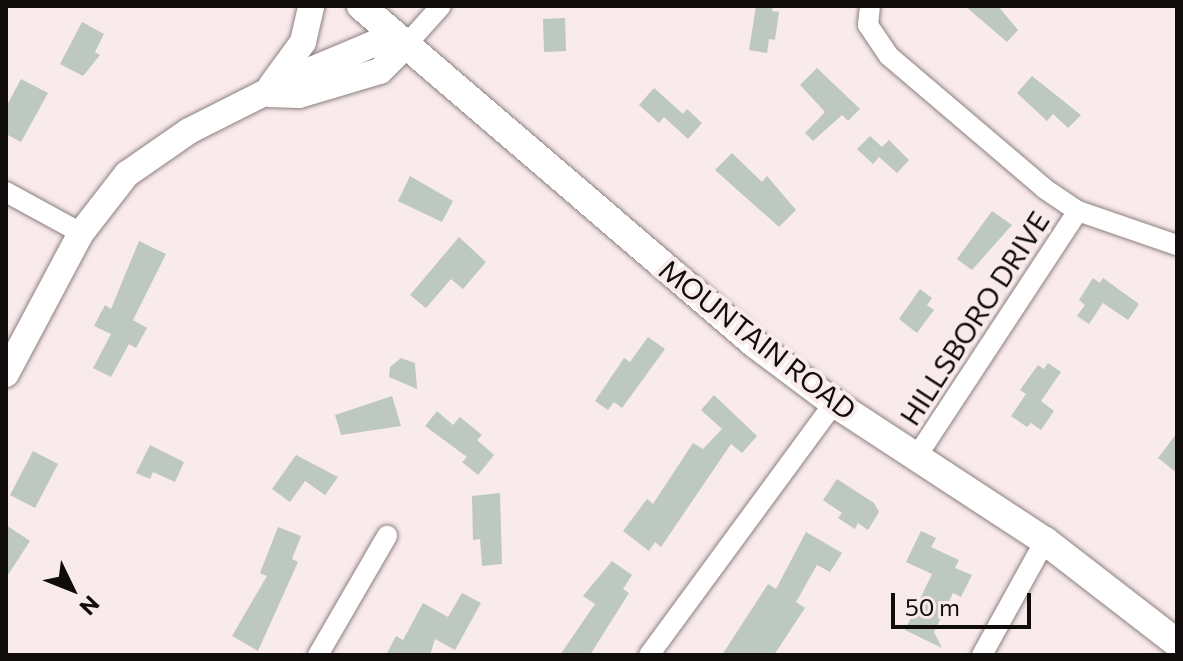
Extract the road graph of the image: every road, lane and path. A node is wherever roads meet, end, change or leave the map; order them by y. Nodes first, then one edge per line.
1 (311, 6) edge
2 (361, 6) edge
3 (441, 6) edge
4 (870, 6) edge
5 (406, 45) junction
6 (266, 94) junction
7 (6, 192) edge
8 (1078, 211) junction
9 (81, 233) junction
10 (1177, 245) edge
11 (6, 374) edge
12 (834, 403) junction
13 (917, 456) junction
14 (387, 536) dead end
15 (1045, 541) junction
16 (1177, 643) edge
17 (318, 655) edge
18 (649, 655) edge
19 (982, 655) edge

1 - 6 street
2 - 5 main road, MOUNTAIN ROAD
3 - 5 street
4 - 8 street, HILLSBORO DRIVE
5 - 6 street
5 - 12 main road, MOUNTAIN ROAD
6 - 9 street
7 - 9 street
8 - 10 street, HILLSBORO DRIVE
8 - 13 street, HILLSBORO DRIVE
9 - 11 street
12 - 13 main road, MOUNTAIN ROAD
12 - 18 street
13 - 15 main road, MOUNTAIN ROAD
14 - 17 street
15 - 16 main road, MOUNTAIN ROAD
15 - 19 street

